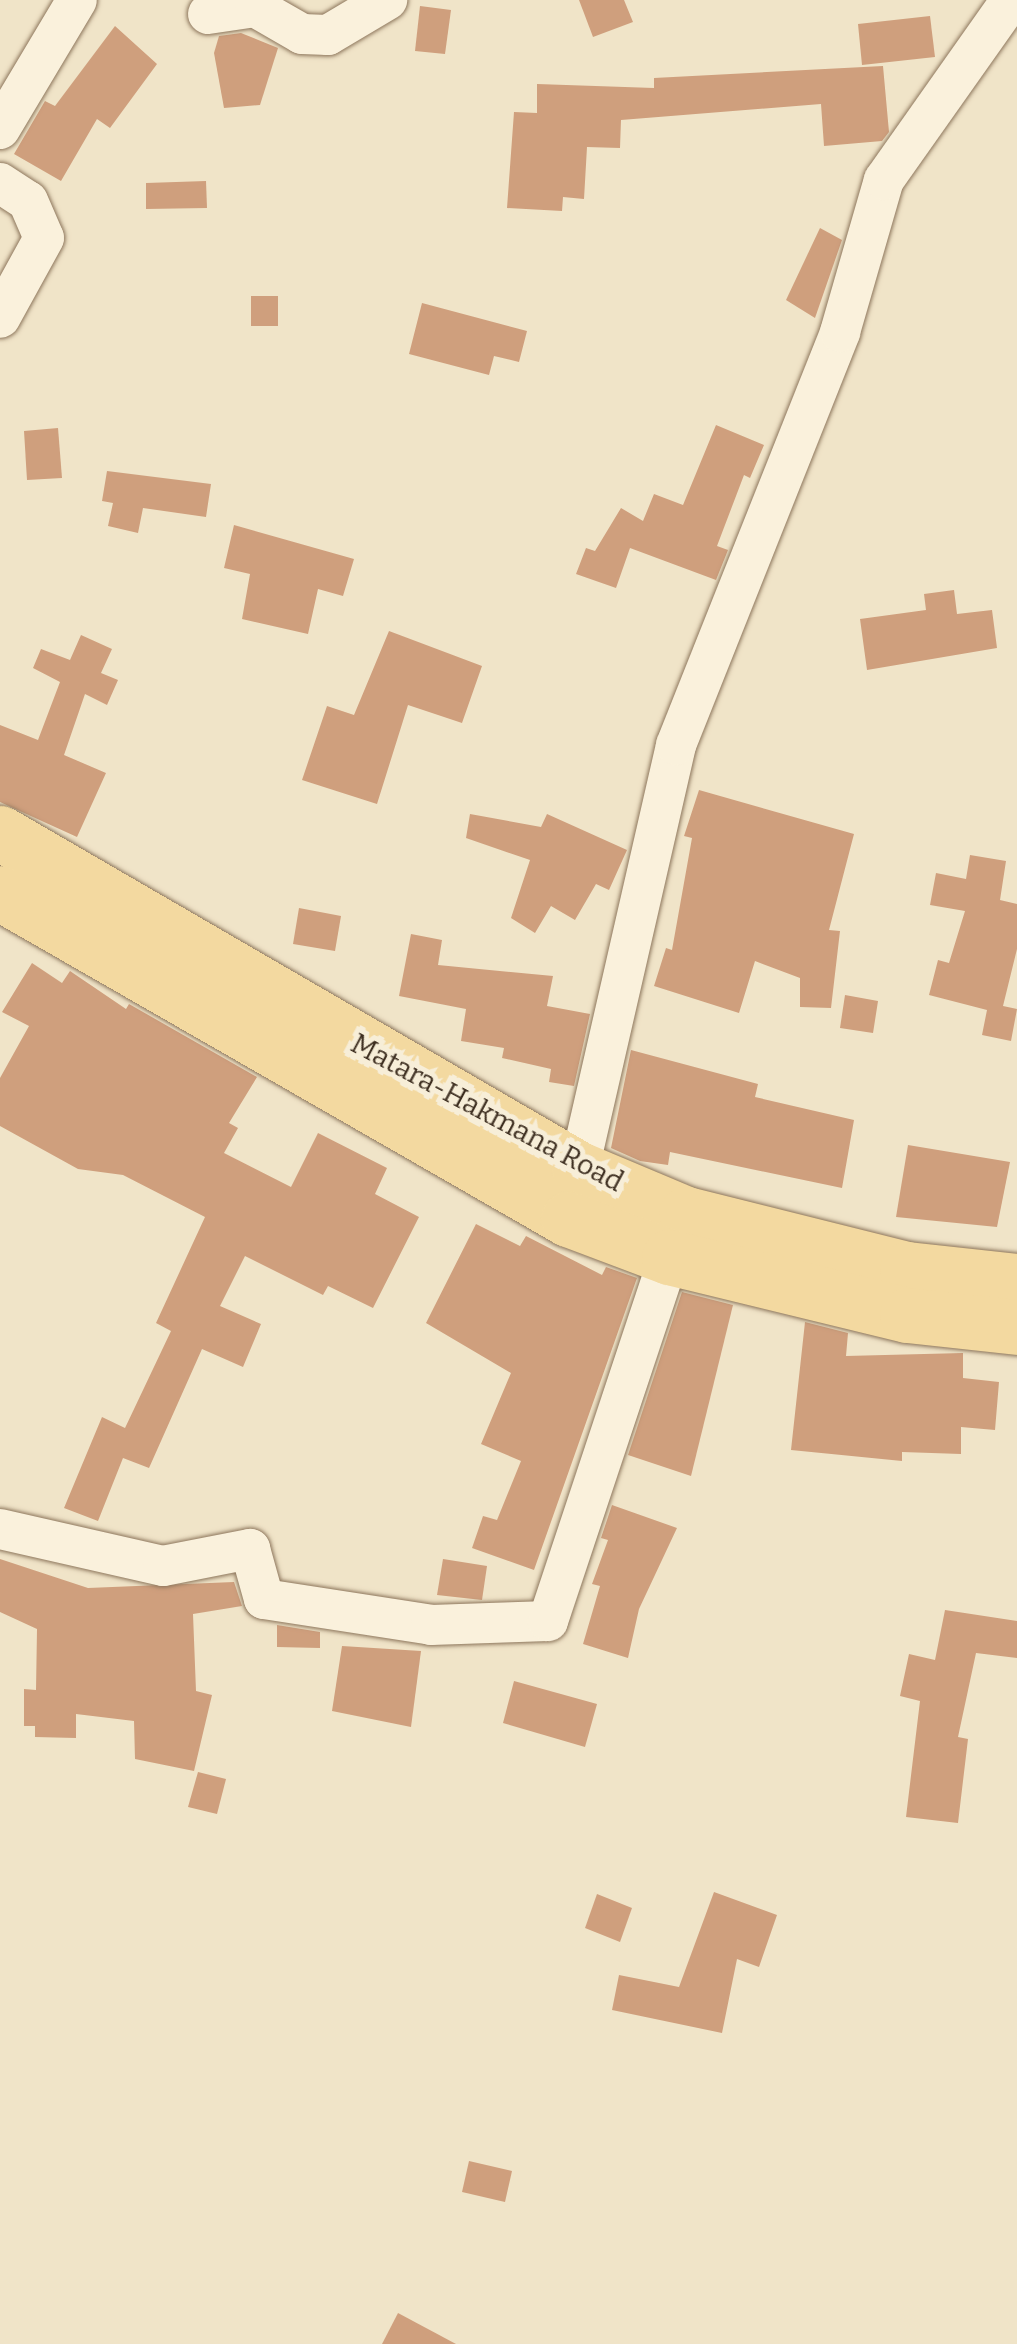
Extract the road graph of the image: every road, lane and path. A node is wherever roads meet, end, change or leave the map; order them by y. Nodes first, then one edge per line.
1 (77, 0) edge
2 (387, 0) edge
3 (1010, 0) edge
4 (208, 14) dead end
5 (0, 129) edge
6 (0, 182) edge
7 (0, 318) edge
8 (0, 833) edge
9 (5, 910) edge
10 (573, 1194) junction
11 (669, 1257) junction
12 (1017, 1281) edge
13 (1017, 1327) edge
14 (0, 1528) edge

1 - 5 street
2 - 4 street
3 - 10 street
6 - 7 street
8 - 10 main road, Matara-Hakmana Road
9 - 10 main road, Matara-Hakmana Road
10 - 11 main road, Matara-Hakmana Road
10 - 12 main road, Matara-Hakmana Road
11 - 13 main road, Matara-Hakmana Road
11 - 14 street

